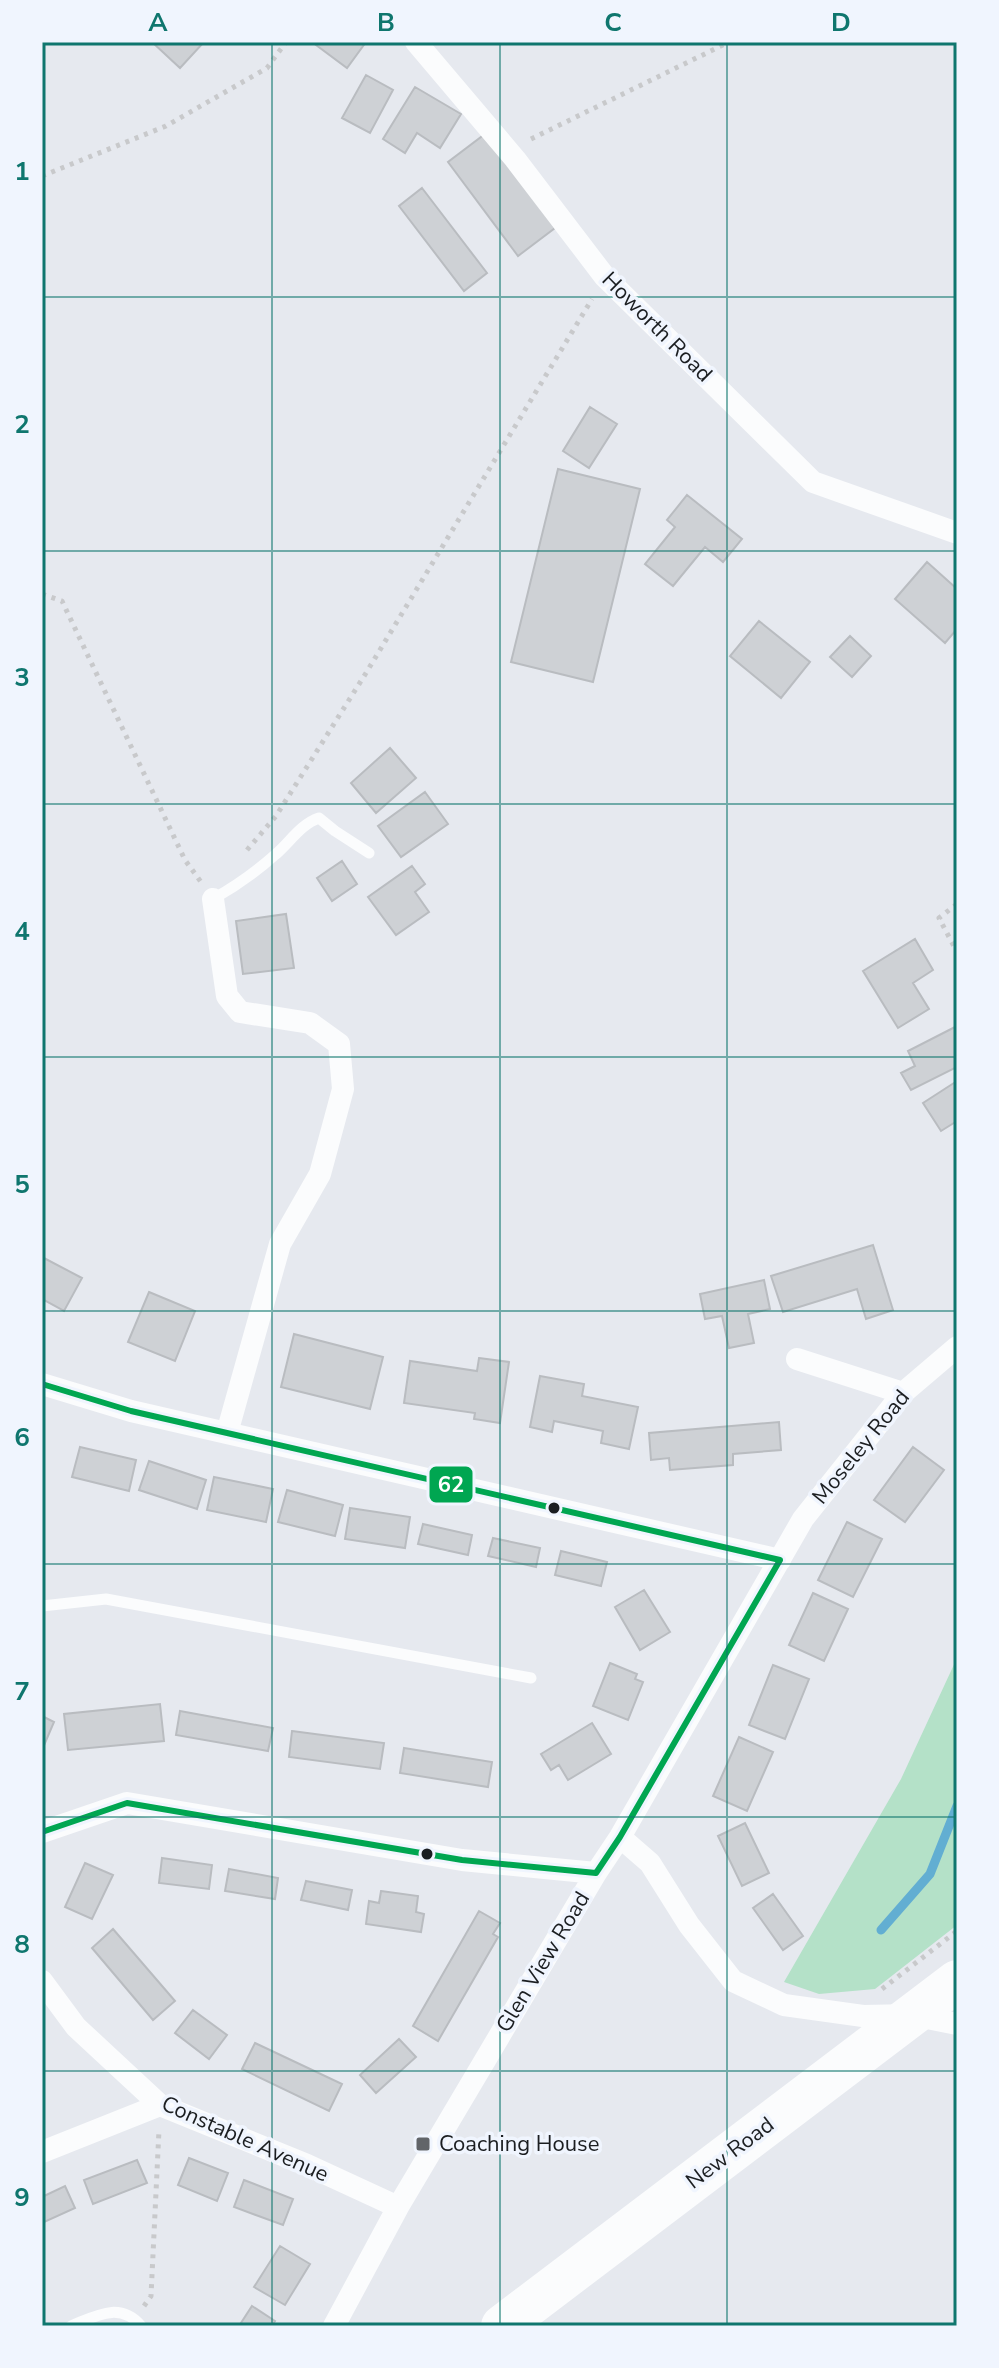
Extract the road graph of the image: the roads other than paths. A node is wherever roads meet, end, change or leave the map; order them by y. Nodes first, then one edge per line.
1 (416, 42) edge
2 (957, 533) edge
3 (369, 853) dead end
4 (210, 887) joint
5 (957, 1347) edge
6 (797, 1359) dead end
7 (42, 1384) edge
8 (903, 1393) junction
9 (227, 1433) junction
10 (780, 1560) junction
11 (42, 1606) edge
12 (531, 1678) dead end
13 (42, 1832) edge
14 (620, 1837) junction
15 (596, 1873) junction
16 (42, 1981) edge
17 (957, 1981) edge
18 (912, 2015) junction
19 (957, 2024) edge
20 (160, 2105) junction
21 (42, 2152) edge
22 (398, 2207) junction
23 (138, 2322) edge
24 (71, 2326) edge
25 (334, 2326) edge
26 (502, 2326) edge

1 - 2 street, Howorth Road
3 - 4 lane
4 - 9 street
5 - 8 street, Moseley Road
6 - 8 street
7 - 9 street
8 - 10 street, Moseley Road
9 - 10 street
10 - 14 street, Glen View Road
11 - 12 lane
13 - 15 street
14 - 15 street, Glen View Road
14 - 18 street
15 - 22 street, Glen View Road
16 - 20 street, Constable Avenue
17 - 18 highway, New Road
18 - 19 street
18 - 26 highway, New Road
20 - 21 street
20 - 22 street, Constable Avenue
22 - 25 street, Glen View Road
23 - 24 lane

